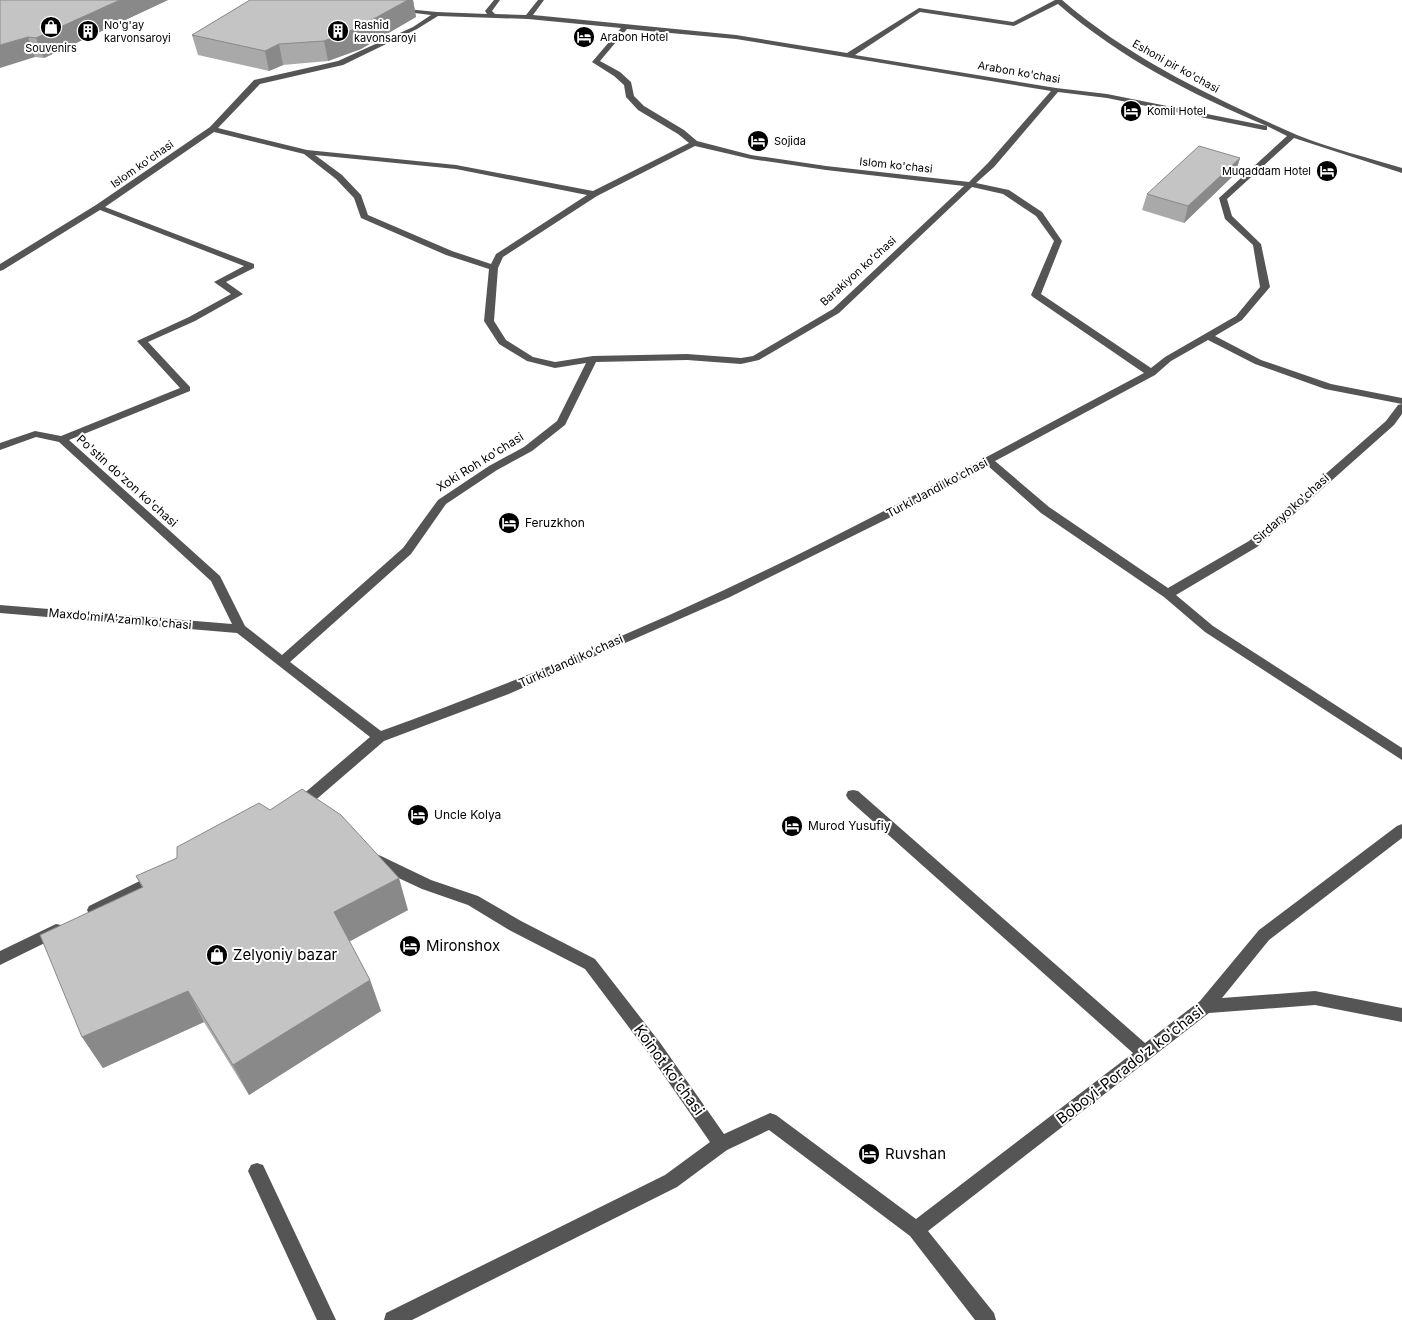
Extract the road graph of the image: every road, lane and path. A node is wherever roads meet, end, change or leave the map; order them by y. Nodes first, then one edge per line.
1 (496, 0) edge
2 (541, 0) edge
3 (1058, 0) edge
4 (388, 8) edge
5 (436, 14) junction
6 (493, 16) junction
7 (528, 17) junction
8 (626, 26) junction
9 (848, 56) junction
10 (1056, 90) junction
11 (213, 129) junction
12 (1293, 135) junction
13 (694, 142) junction
14 (307, 152) junction
15 (1402, 171) edge
16 (969, 184) junction
17 (594, 194) junction
18 (100, 207) junction
19 (0, 268) edge
20 (494, 268) junction
21 (1208, 336) junction
22 (594, 359) junction
23 (1151, 373) junction
24 (1402, 401) edge
25 (1402, 407) edge
26 (62, 440) junction
27 (0, 448) edge
28 (988, 461) junction
29 (1168, 594) junction
30 (0, 609) edge
31 (240, 629) junction
32 (282, 662) junction
33 (379, 737) junction
34 (1402, 756) edge
35 (853, 795) dead end
36 (302, 805) junction
37 (316, 813) edge
38 (284, 814) edge
39 (1402, 830) edge
40 (366, 851) edge
41 (169, 872) edge
42 (0, 958) edge
43 (1206, 1006) junction
44 (1402, 1015) edge
45 (1146, 1054) junction
46 (721, 1144) junction
47 (257, 1171) dead end
48 (916, 1230) junction
49 (327, 1320) edge
50 (393, 1320) edge
51 (987, 1320) edge

1 - 6 street
2 - 7 street
3 - 9 street
3 - 12 street, Eshoni pir ko'chasi
4 - 5 street, Arabon ko'chasi
5 - 6 street, Arabon ko'chasi
5 - 11 street, Islom ko'chasi
6 - 7 street, Arabon ko'chasi
7 - 8 street, Arabon ko'chasi
8 - 9 street, Arabon ko'chasi
8 - 13 street, Islom ko'chasi
9 - 10 street, Arabon ko'chasi
10 - 12 street, Arabon ko'chasi
10 - 16 street, Barakiyon ko'chasi
11 - 14 street
11 - 18 street, Islom ko'chasi
12 - 15 street, Arabon ko'chasi
12 - 21 street, Turki Jandi ko'chasi
13 - 16 street, Islom ko'chasi
13 - 17 street
14 - 17 street
14 - 20 street
16 - 22 street, Barakiyon ko'chasi
16 - 23 street, Islom ko'chasi
17 - 20 street
18 - 19 street, Islom ko'chasi
18 - 26 street, Po'stin do'zon ko'chasi
20 - 22 street, Barakiyon ko'chasi
21 - 23 street, Turki Jandi ko'chasi
21 - 24 street
22 - 32 street, Xoki Roh ko'chasi
23 - 28 street, Turki Jandi ko'chasi
25 - 29 street, Sirdaryo ko'chasi
26 - 27 street
26 - 31 street, Po'stin do'zon ko'chasi
28 - 29 street
28 - 33 street, Turki Jandi ko'chasi
29 - 34 street
30 - 31 street, Maxdo'mi A'zam ko'chasi
31 - 32 street, Po'stin do'zon ko'chasi
32 - 33 street, Po'stin do'zon ko'chasi
33 - 36 street, Turki Jandi ko'chasi
35 - 45 street
36 - 37 street
36 - 38 street, Turki Jandi ko'chasi
39 - 43 street, Boboyi-Porado'z ko'chasi
40 - 46 street, Koinot ko'chasi
41 - 42 street
43 - 44 street
43 - 45 street, Boboyi-Porado'z ko'chasi
45 - 48 street, Boboyi-Porado'z ko'chasi
46 - 48 street
46 - 50 street
47 - 49 street
48 - 51 street

